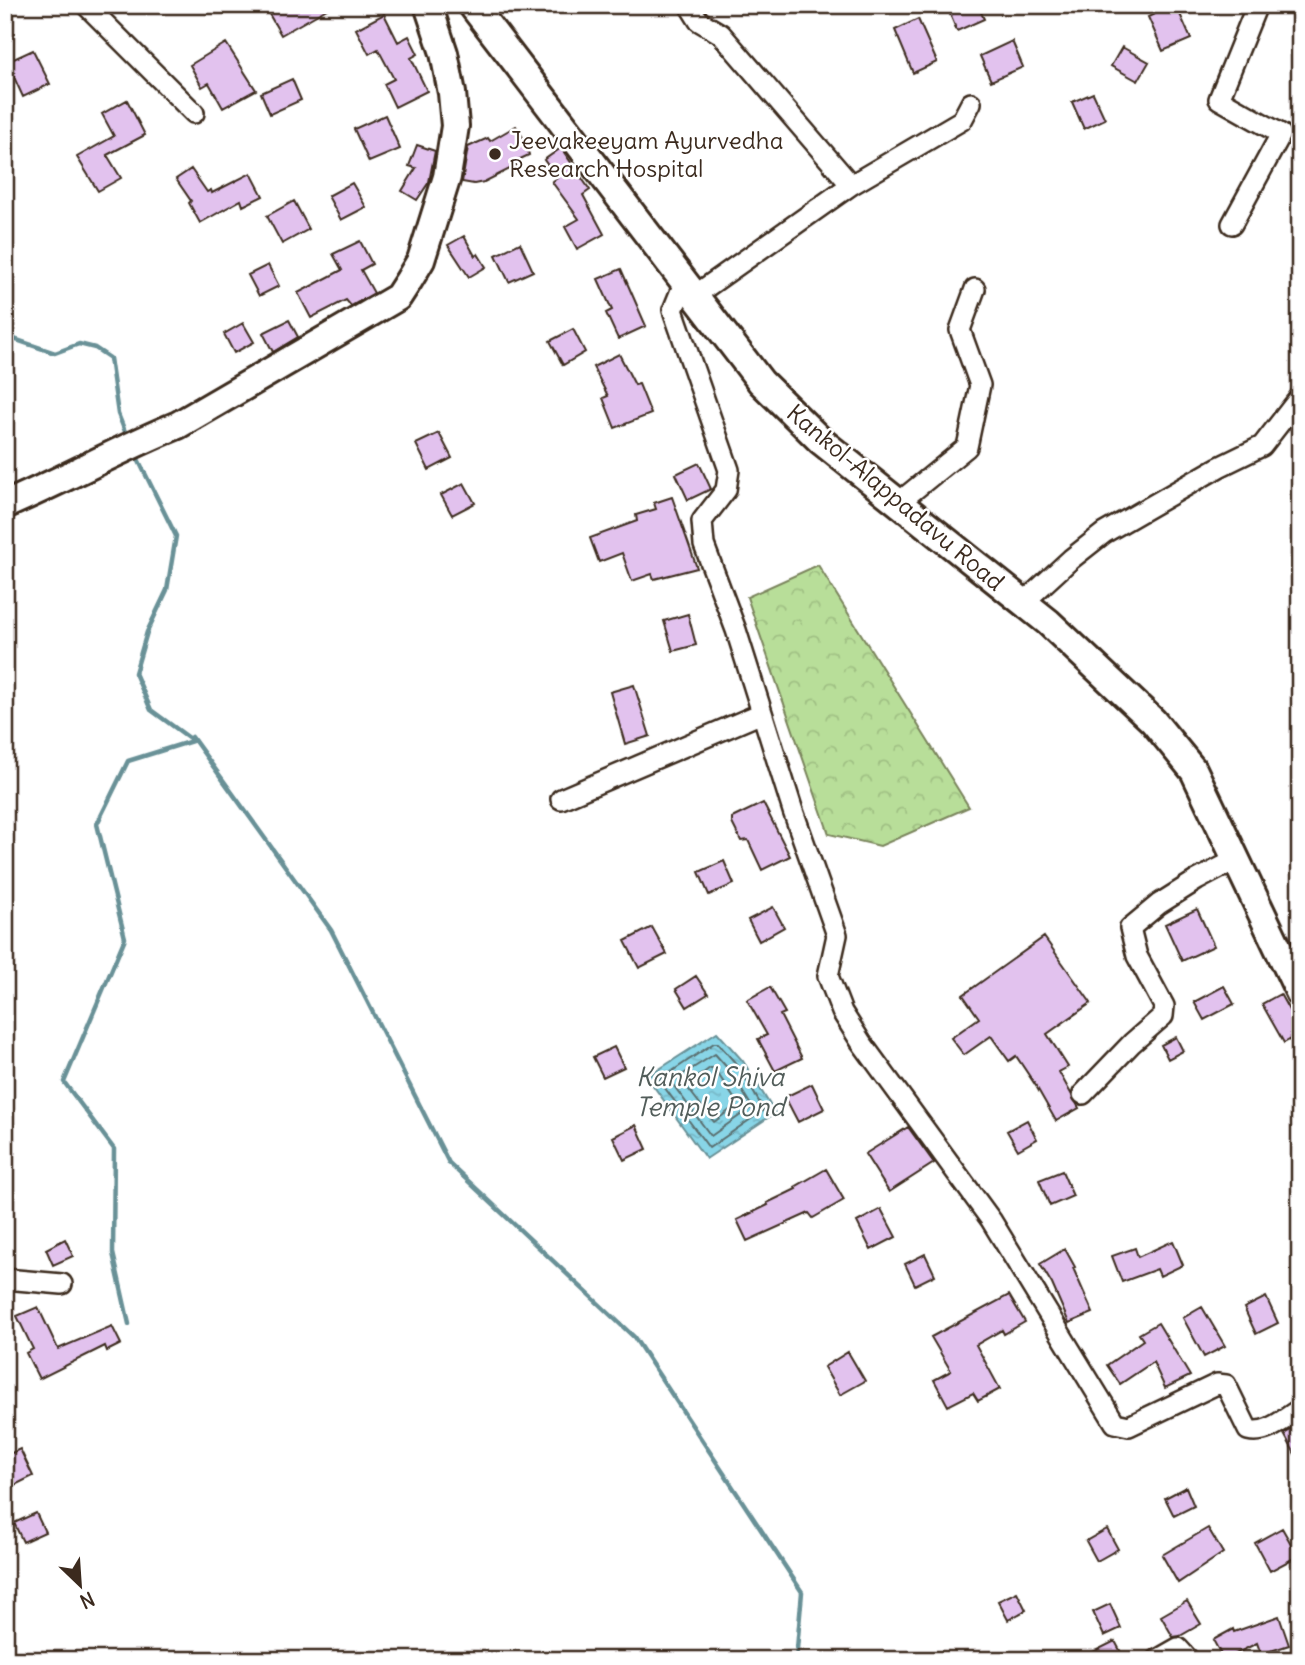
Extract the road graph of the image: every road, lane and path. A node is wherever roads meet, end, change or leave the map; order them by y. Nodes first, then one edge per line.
1 (86, 5) edge
2 (428, 5) edge
3 (689, 5) edge
4 (1257, 5) edge
5 (481, 9) edge
6 (971, 103) dead end
7 (194, 113) dead end
8 (851, 185) junction
9 (1231, 224) dead end
10 (689, 289) junction
11 (975, 289) dead end
12 (1300, 397) edge
13 (898, 503) junction
14 (5, 505) edge
15 (1023, 603) junction
16 (762, 713) junction
17 (561, 799) dead end
18 (1237, 859) junction
19 (1296, 978) edge
20 (1083, 1094) dead end
21 (5, 1279) edge
22 (62, 1284) dead end
23 (1300, 1409) edge
24 (1157, 1660) edge
25 (1189, 1660) edge

1 - 7 street
2 - 14 main road
3 - 8 street
4 - 9 street
5 - 10 main road, Kankol-Alappadavu Road
6 - 8 street
8 - 10 street
10 - 13 main road, Kankol-Alappadavu Road
10 - 16 street
11 - 13 street
12 - 15 street
13 - 15 main road, Kankol-Alappadavu Road
15 - 18 main road, Kankol-Alappadavu Road
16 - 17 street
16 - 23 street
18 - 19 main road, Kankol-Alappadavu Road
18 - 20 street
21 - 22 street
24 - 25 street

